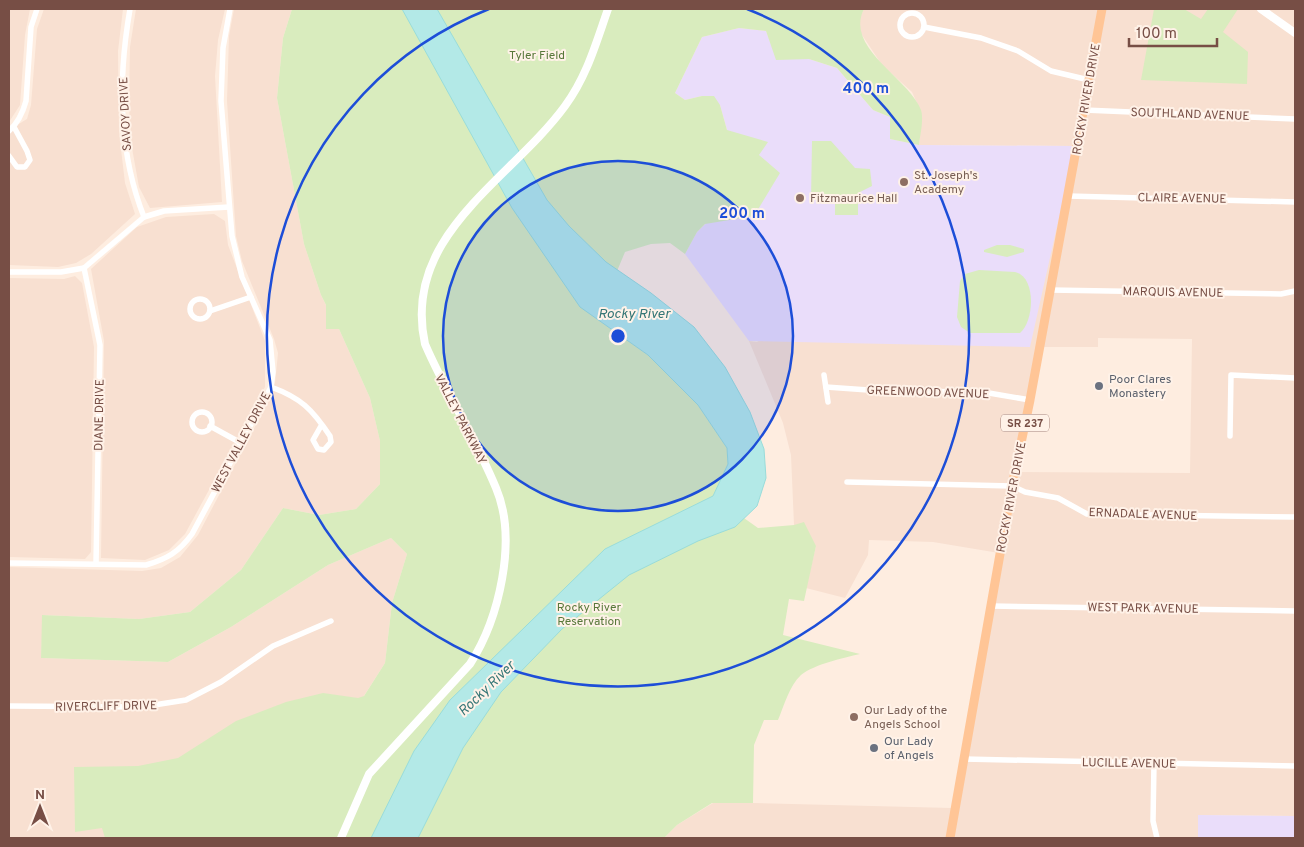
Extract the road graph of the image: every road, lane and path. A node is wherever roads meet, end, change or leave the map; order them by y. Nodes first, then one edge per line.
1 (36, 9) edge
2 (130, 9) edge
3 (230, 9) edge
4 (608, 9) edge
5 (1102, 9) edge
6 (1261, 9) edge
7 (924, 27) junction
8 (1293, 29) edge
9 (1089, 80) junction
10 (1084, 110) junction
11 (1295, 119) edge
12 (11, 129) edge
13 (9, 156) edge
14 (1068, 196) junction
15 (1295, 202) edge
16 (229, 207) junction
17 (144, 217) junction
18 (84, 268) junction
19 (9, 272) edge
20 (1050, 290) junction
21 (1295, 291) edge
22 (250, 297) junction
23 (210, 310) dead end
24 (824, 375) dead end
25 (1295, 378) edge
26 (271, 387) junction
27 (826, 387) junction
28 (1030, 400) junction
29 (828, 402) dead end
30 (210, 426) dead end
31 (322, 426) dead end
32 (1230, 436) dead end
33 (241, 443) junction
34 (847, 482) dead end
35 (1012, 486) junction
36 (1295, 517) edge
37 (9, 563) edge
38 (96, 564) junction
39 (991, 606) junction
40 (1295, 611) edge
41 (331, 621) dead end
42 (9, 706) edge
43 (964, 759) junction
44 (1154, 763) junction
45 (1295, 766) edge
46 (341, 838) edge
47 (950, 838) edge
48 (1157, 838) edge

1 - 12 street
2 - 17 street, SAVOY DRIVE
3 - 16 street, WEST VALLEY DRIVE
4 - 46 street, VALLEY PARKWAY
5 - 9 main road, ROCKY RIVER DRIVE / SR 237
6 - 8 street
7 - 7 street
7 - 9 street
9 - 10 main road, ROCKY RIVER DRIVE / SR 237
10 - 11 street, SOUTHLAND AVENUE
10 - 14 main road, ROCKY RIVER DRIVE / SR 237
12 - 13 street
14 - 15 street, CLAIRE AVENUE
14 - 20 main road, ROCKY RIVER DRIVE / SR 237
16 - 17 street
16 - 22 street, WEST VALLEY DRIVE
17 - 18 street
18 - 19 street
18 - 38 street, DIANE DRIVE
20 - 21 street, MARQUIS AVENUE
20 - 28 main road, ROCKY RIVER DRIVE / SR 237
22 - 23 street
22 - 26 street, WEST VALLEY DRIVE
24 - 27 street
25 - 32 street
26 - 31 street
26 - 33 street, WEST VALLEY DRIVE
27 - 28 street, GREENWOOD AVENUE
27 - 29 street
28 - 35 main road, ROCKY RIVER DRIVE / SR 237
30 - 33 street
33 - 38 street, WEST VALLEY DRIVE
34 - 35 street, ERNADALE AVENUE
35 - 36 street, ERNADALE AVENUE
35 - 39 main road, ROCKY RIVER DRIVE / SR 237
37 - 38 street, WEST VALLEY DRIVE
39 - 40 street, WEST PARK AVENUE
39 - 43 main road, ROCKY RIVER DRIVE / SR 237
41 - 42 street, RIVERCLIFF DRIVE
43 - 44 street, LUCILLE AVENUE
43 - 47 main road, ROCKY RIVER DRIVE / SR 237
44 - 45 street, LUCILLE AVENUE
44 - 48 street

